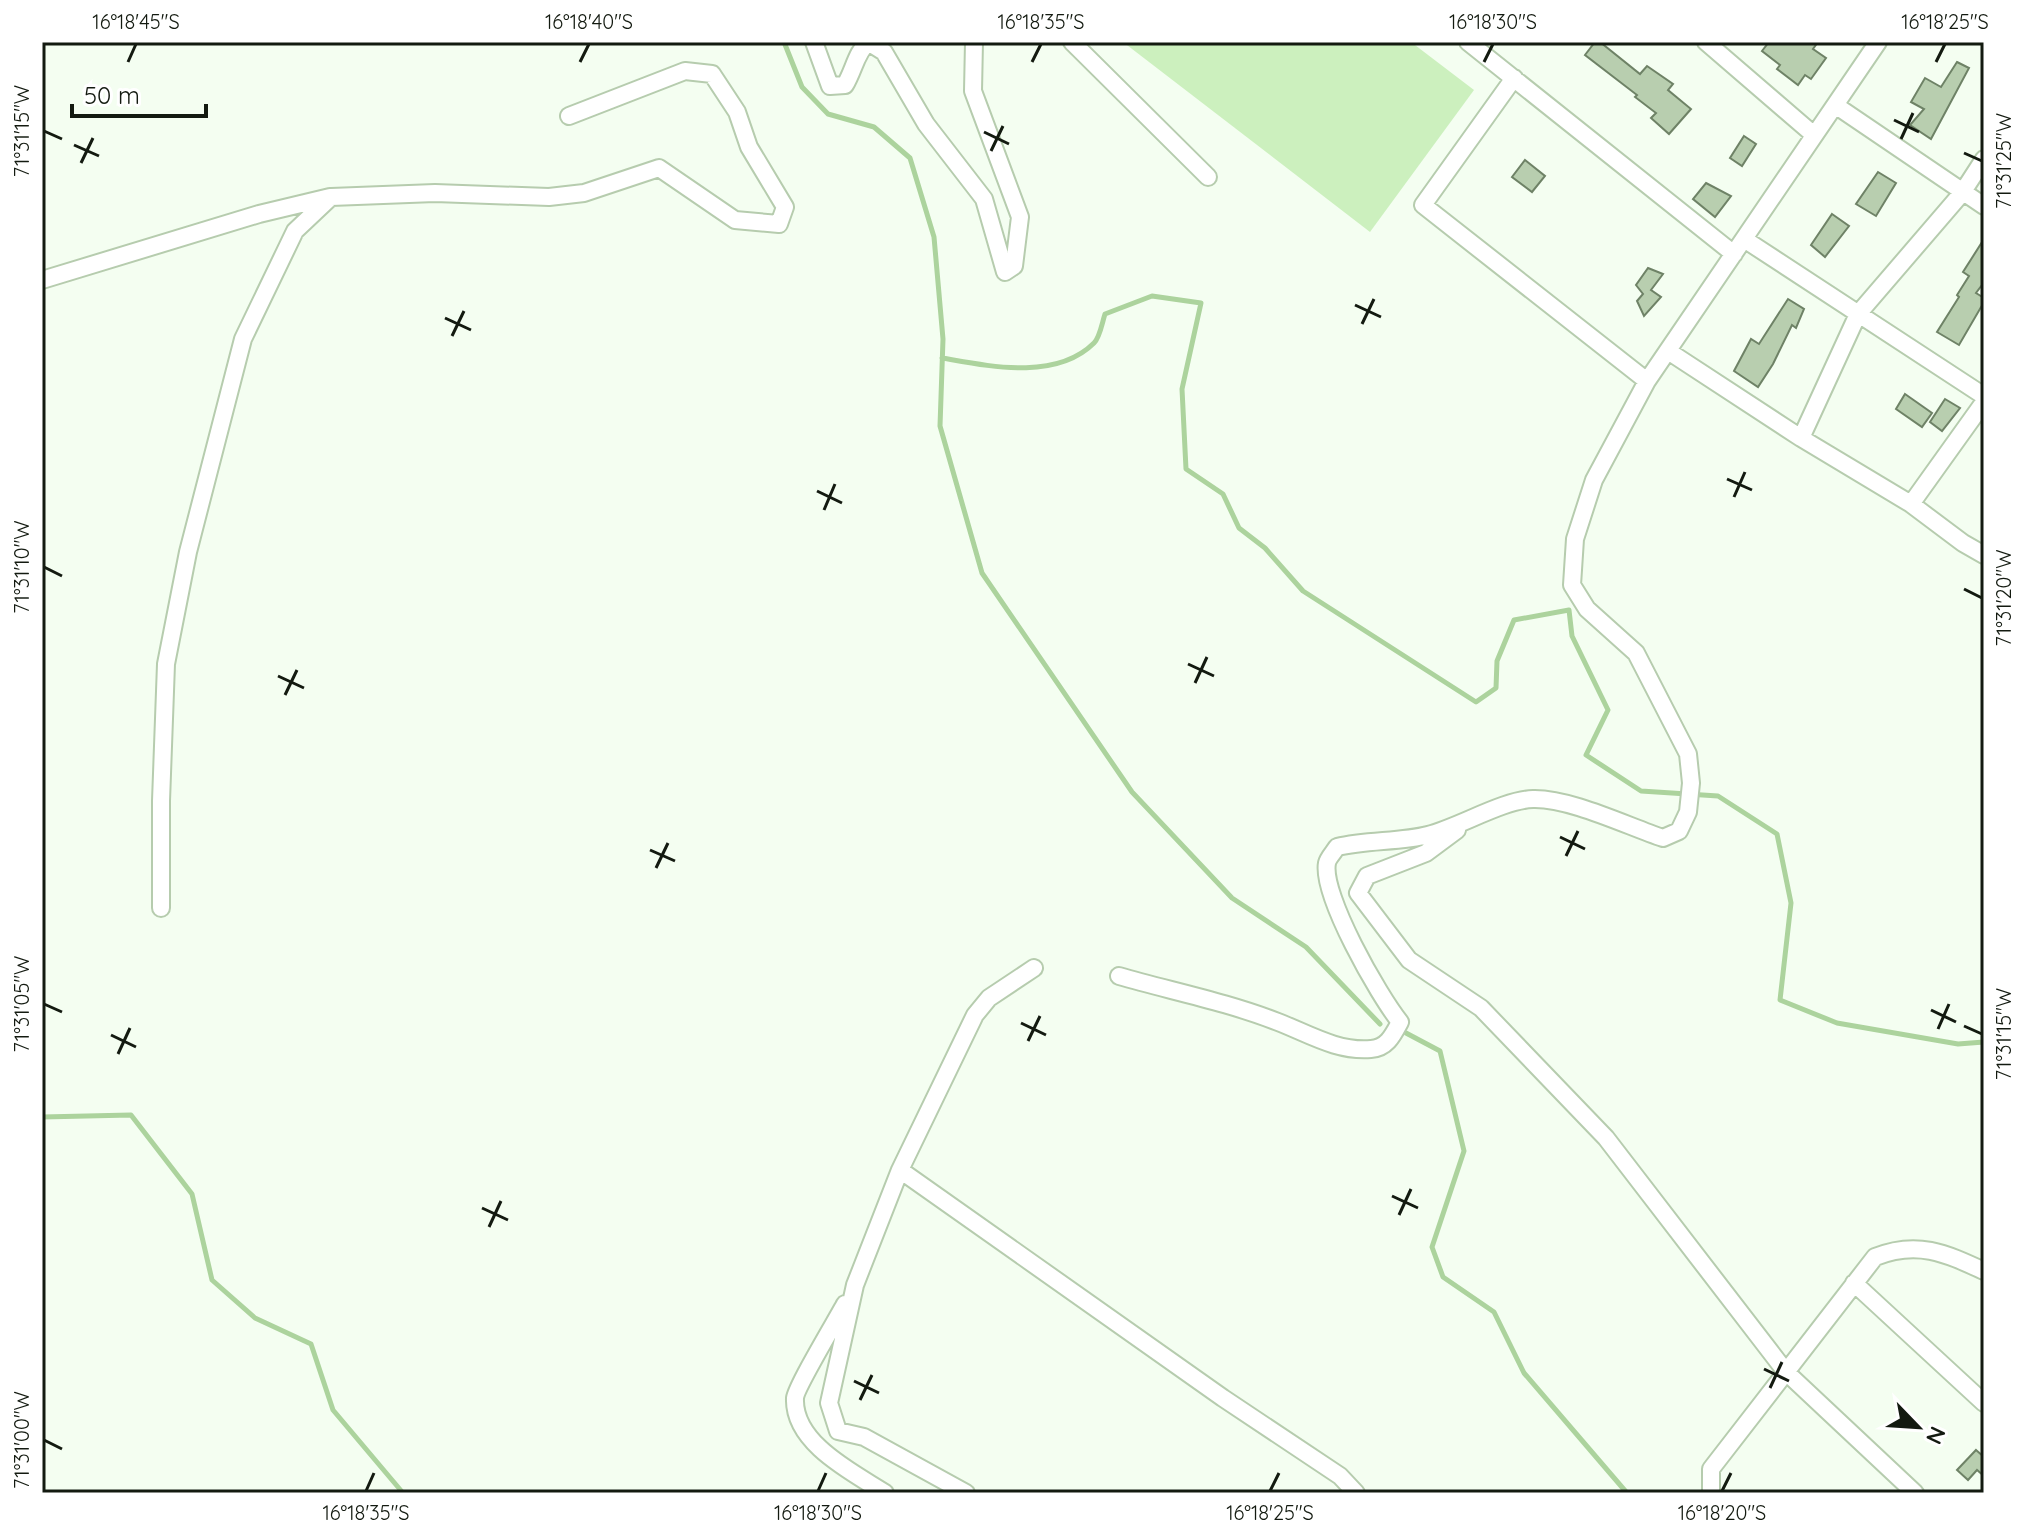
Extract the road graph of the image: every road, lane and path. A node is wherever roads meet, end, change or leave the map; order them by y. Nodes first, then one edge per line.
1 (814, 42) edge
2 (974, 42) edge
3 (1072, 42) edge
4 (1468, 42) edge
5 (1706, 42) edge
6 (1878, 42) edge
7 (1514, 78) junction
8 (1835, 105) junction
9 (569, 116) dead end
10 (1814, 135) junction
11 (1984, 159) edge
12 (1208, 177) dead end
13 (1962, 193) junction
14 (331, 197) junction
15 (1984, 206) edge
16 (1739, 246) junction
17 (42, 280) edge
18 (1858, 314) junction
19 (1668, 351) junction
20 (1647, 381) junction
21 (1984, 396) edge
22 (1984, 402) edge
23 (1801, 438) junction
24 (1911, 504) junction
25 (1984, 555) edge
26 (1475, 817) junction
27 (161, 908) dead end
28 (1034, 968) dead end
29 (1119, 976) dead end
30 (900, 1170) junction
31 (1984, 1271) edge
32 (1854, 1283) junction
33 (855, 1285) junction
34 (1786, 1372) junction
35 (1984, 1403) edge
36 (1714, 1491) edge
37 (885, 1493) edge
38 (966, 1493) edge
39 (1356, 1493) edge
40 (1915, 1493) edge

1 - 2 street
3 - 12 street
4 - 7 street
5 - 10 street
6 - 8 street
7 - 16 street
7 - 20 street
8 - 10 street
8 - 13 street
9 - 14 street
10 - 16 street
11 - 13 street
13 - 15 street
13 - 18 street
14 - 17 street
14 - 27 street
16 - 18 street
16 - 19 street
18 - 21 street
18 - 23 street
19 - 20 street
19 - 23 street
20 - 26 street
22 - 24 street
23 - 24 street
24 - 25 street
26 - 29 street
26 - 34 street
28 - 30 street
30 - 33 street
30 - 39 street
31 - 32 street
32 - 34 street
32 - 35 street
33 - 37 street
33 - 38 street
34 - 36 street
34 - 40 street

